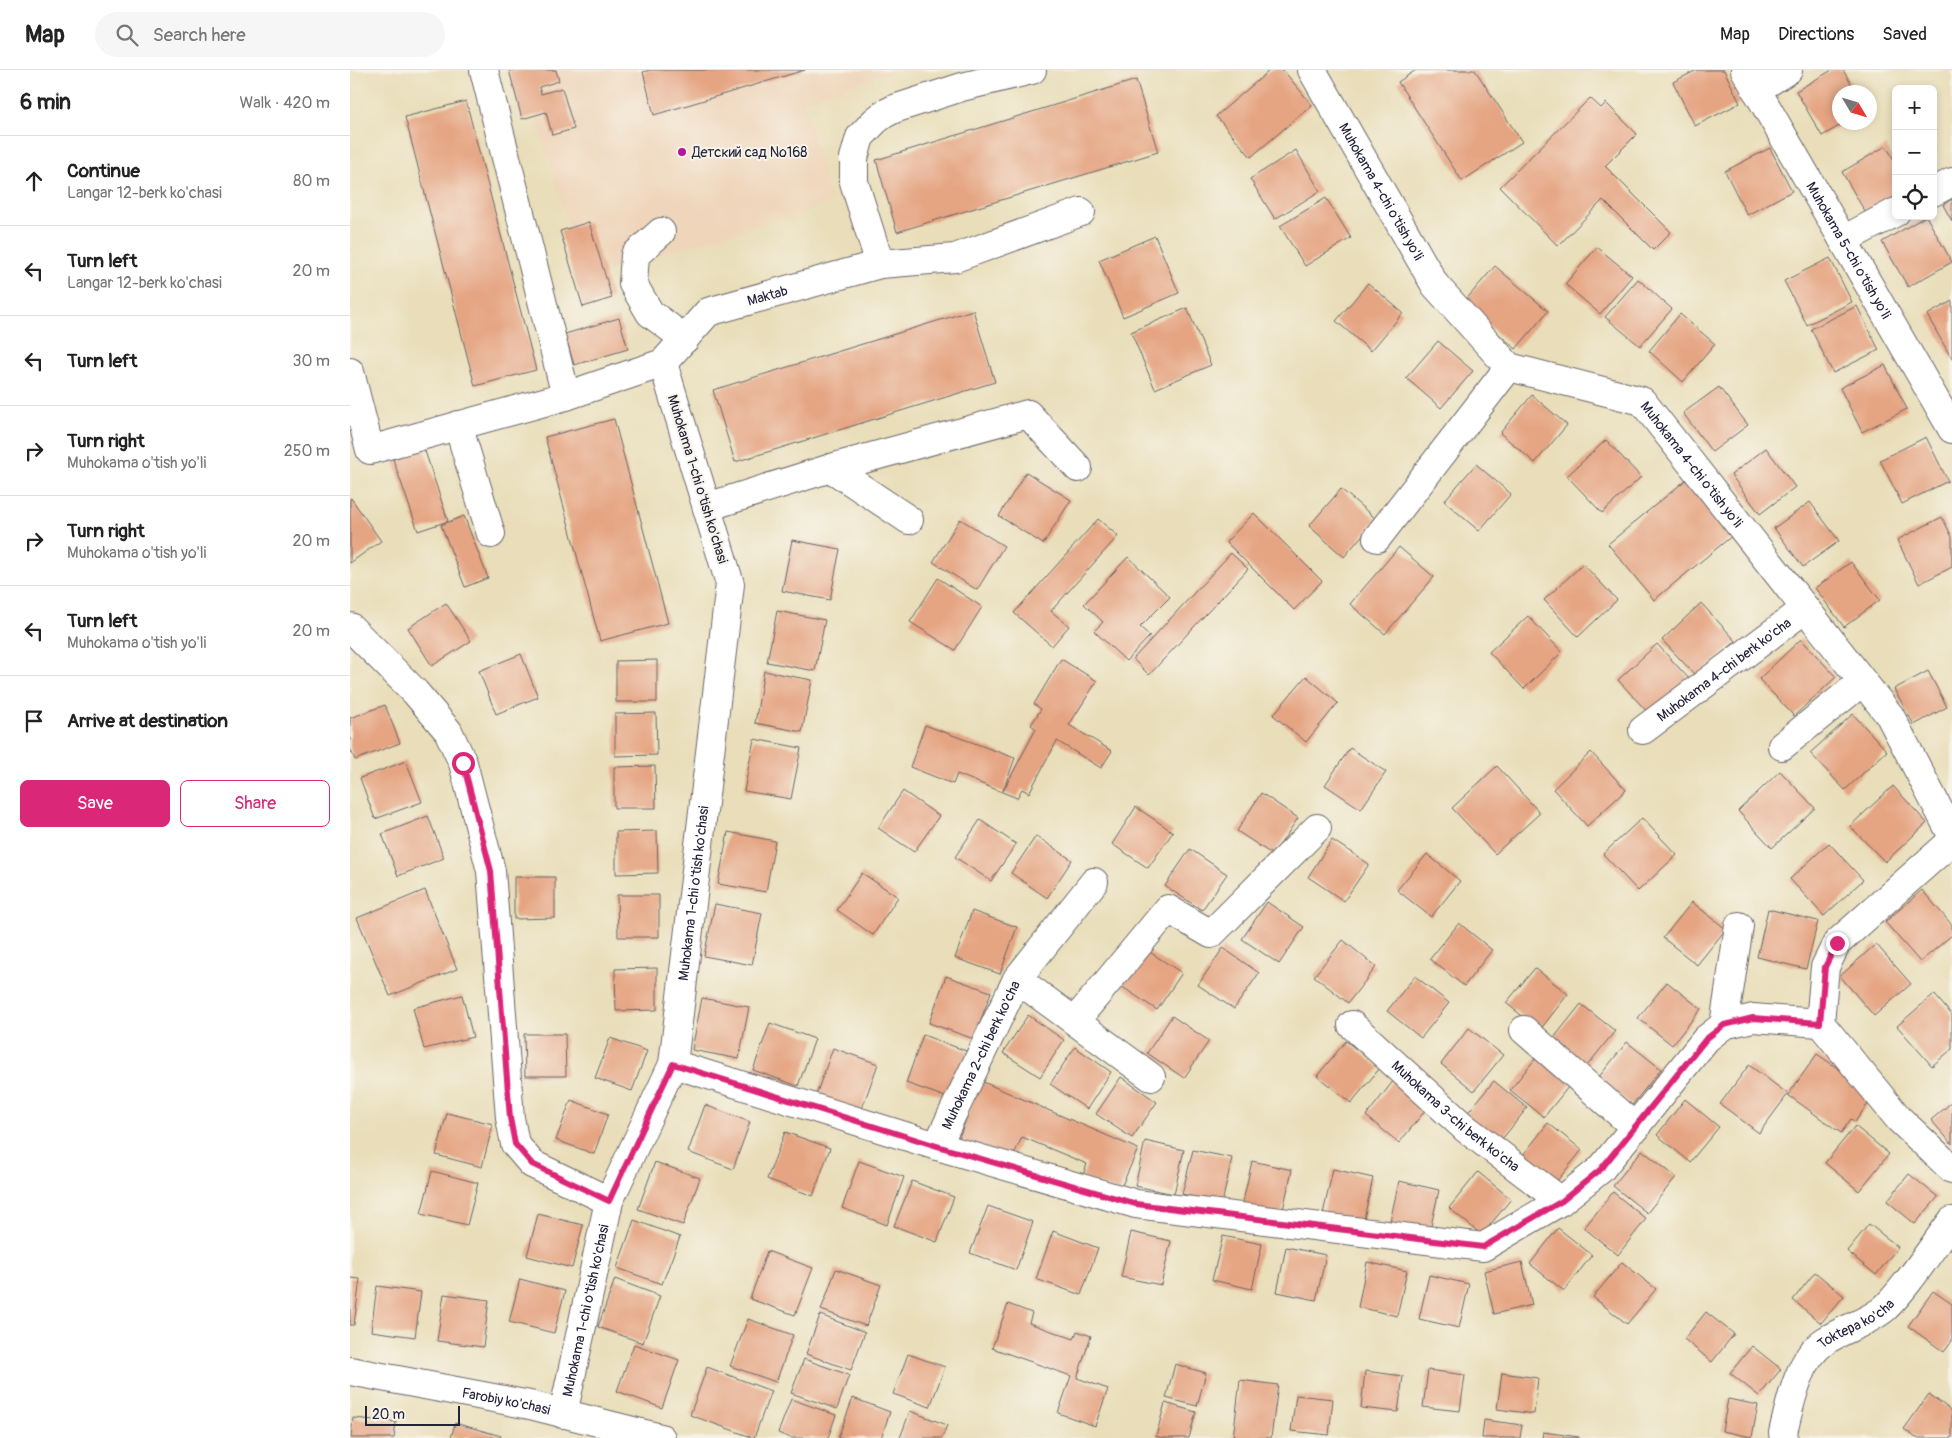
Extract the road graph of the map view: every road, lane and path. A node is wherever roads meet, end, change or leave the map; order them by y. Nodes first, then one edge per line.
1 (484, 70) edge
2 (1032, 70) edge
3 (1312, 70) edge
4 (1788, 70) edge
5 (959, 79) edge
6 (1751, 80) edge
7 (1952, 182) edge
8 (1937, 190) edge
9 (1081, 212) dead end
10 (1892, 214) edge
11 (662, 232) dead end
12 (1843, 240) junction
13 (880, 264) junction
14 (685, 339) junction
15 (663, 363) junction
16 (1509, 367) junction
17 (350, 372) edge
18 (566, 396) junction
19 (458, 426) junction
20 (1952, 429) edge
21 (831, 468) junction
22 (1078, 468) dead end
23 (707, 507) junction
24 (909, 520) dead end
25 (491, 534) dead end
26 (1377, 538) dead end
27 (1805, 609) junction
28 (350, 627) edge
29 (1862, 682) junction
30 (1643, 730) dead end
31 (1782, 746) dead end
32 (1317, 828) dead end
33 (1952, 836) edge
34 (1952, 841) edge
35 (1094, 882) dead end
36 (1739, 926) dead end
37 (1016, 979) junction
38 (1075, 1021) junction
39 (1820, 1023) junction
40 (1352, 1025) dead end
41 (1724, 1025) junction
42 (1524, 1030) dead end
43 (673, 1064) junction
44 (1151, 1077) dead end
45 (1636, 1128) junction
46 (937, 1146) junction
47 (1952, 1170) edge
48 (609, 1201) junction
49 (1562, 1201) junction
50 (1952, 1221) edge
51 (350, 1370) edge
52 (563, 1414) junction
53 (661, 1438) edge
54 (1784, 1438) edge

1 - 18 street
2 - 5 street
3 - 16 street, Muhokama 4-chi o'tish yo'li
4 - 6 street
5 - 13 street
6 - 12 street, Muhokama 5-chi o'tish yo'li
7 - 8 street
9 - 13 street, Maktab
10 - 12 street
11 - 14 street
12 - 20 street, Muhokama 5-chi o'tish yo'li
13 - 14 street, Maktab
14 - 15 street, Maktab
15 - 18 street, Maktab
15 - 23 street, Muhokama 1-chi o'tish ko'chasi
16 - 26 street
16 - 27 street, Muhokama 4-chi o'tish yo'li
17 - 19 street, Maktab
18 - 19 street, Maktab
19 - 25 street
21 - 22 street
21 - 23 street
21 - 24 street
23 - 43 street, Muhokama 1-chi o'tish ko'chasi
27 - 29 street, Muhokama 4-chi o'tish yo'li
27 - 30 street, Muhokama 4-chi berk ko'cha
28 - 48 street
29 - 31 street
29 - 33 street, Muhokama 4-chi o'tish yo'li
32 - 38 street
34 - 39 street
35 - 37 street
36 - 41 street
37 - 38 street, Muhokama 2-chi berk ko'cha
37 - 46 street, Muhokama 2-chi berk ko'cha
38 - 44 street, Muhokama 2-chi berk ko'cha
39 - 41 street
39 - 47 street
40 - 49 street, Muhokama 3-chi berk ko'cha
41 - 45 street
42 - 45 street
43 - 46 street
43 - 48 street, Muhokama 1-chi o'tish ko'chasi
45 - 49 street
46 - 49 street
48 - 52 street, Muhokama 1-chi o'tish ko'chasi
50 - 54 street, Toktepa ko'cha
51 - 52 street, Farobiy ko'chasi
52 - 53 street, Farobiy ko'chasi

